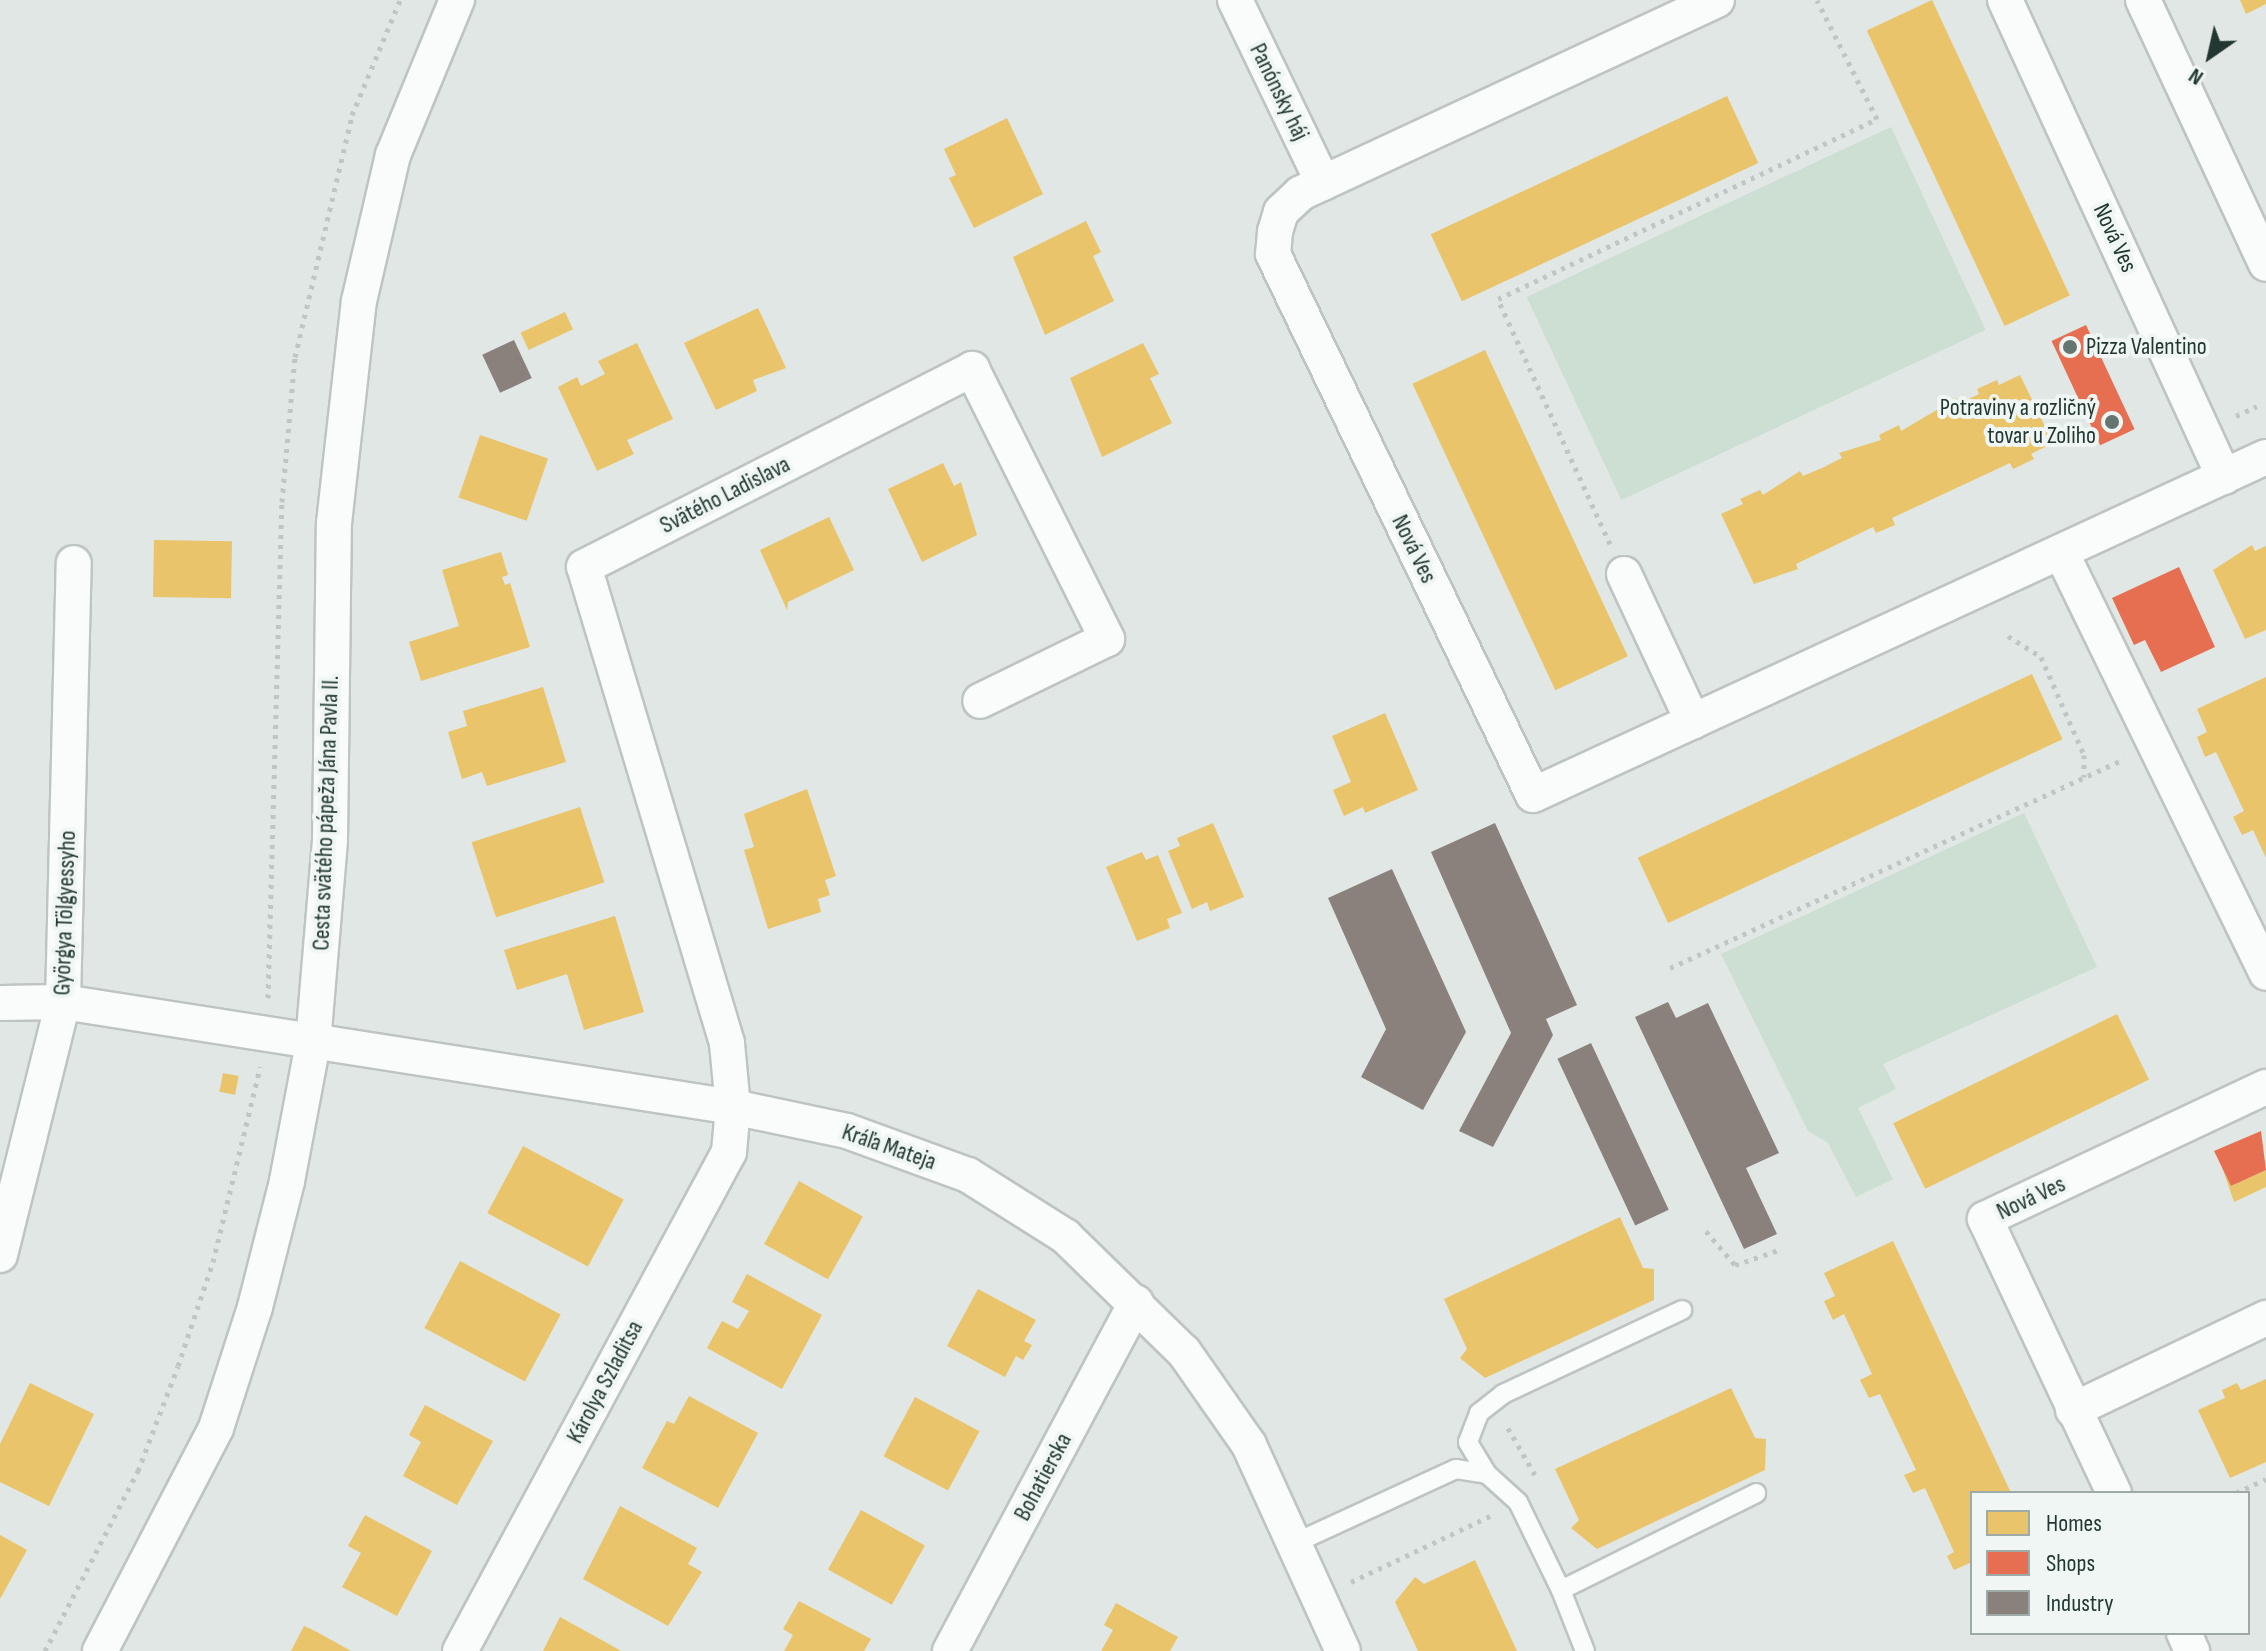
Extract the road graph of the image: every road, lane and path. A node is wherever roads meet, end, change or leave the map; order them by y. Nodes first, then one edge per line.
1 (457, 0) edge
2 (1235, 0) edge
3 (1717, 0) edge
4 (1817, 0) edge
5 (2005, 0) edge
6 (2143, 0) edge
7 (1323, 183) junction
8 (2266, 264) edge
9 (2266, 457) edge
10 (2224, 477) junction
11 (2062, 554) junction
12 (74, 563) dead end
13 (1624, 574) joint
14 (2008, 636) dead end
15 (980, 701) dead end
16 (1693, 722) junction
17 (2155, 745) junction
18 (2084, 777) junction
19 (1670, 968) dead end
20 (2266, 973) edge
21 (63, 1002) junction
22 (0, 1003) edge
23 (313, 1043) junction
24 (262, 1058) dead end
25 (2266, 1087) edge
26 (733, 1107) junction
27 (1706, 1231) dead end
28 (1779, 1250) dead end
29 (0, 1255) edge
30 (1136, 1302) junction
31 (1682, 1310) dead end
32 (2266, 1318) edge
33 (1495, 1400) junction
34 (2073, 1410) junction
35 (1487, 1474) junction
36 (1538, 1479) dead end
37 (2266, 1479) edge
38 (2113, 1491) edge
39 (2240, 1491) edge
40 (1756, 1493) dead end
41 (1295, 1543) junction
42 (1561, 1590) junction
43 (45, 1651) edge
44 (100, 1651) edge
45 (460, 1651) edge
46 (950, 1651) edge
47 (1343, 1651) edge
48 (1585, 1651) edge

1 - 23 street, Cesta svätého pápeža Jána Pavla II.
2 - 7 street, Panónsky háj
3 - 7 street, Nová Ves
4 - 13 path
5 - 10 street, Nová Ves
6 - 8 street
7 - 16 street, Nová Ves
9 - 10 street, Nová Ves
10 - 11 street, Nová Ves
11 - 16 street, Nová Ves
11 - 17 street
12 - 21 street, Györgya Tölgyessyho
13 - 16 street
14 - 18 path
15 - 26 street, Svätého Ladislava
17 - 18 path
17 - 20 street
18 - 19 path
21 - 22 street, Kráľa Mateja
21 - 23 street, Kráľa Mateja
21 - 29 street, Györgya Tölgyessyho
23 - 26 street, Kráľa Mateja
23 - 44 street, Cesta svätého pápeža Jána Pavla II.
24 - 43 path
25 - 34 street, Nová Ves
26 - 30 street, Kráľa Mateja
26 - 45 street, Károlya Szladitsa
27 - 28 path
30 - 41 street, Kráľa Mateja
30 - 46 street, Bohatierska
31 - 33 lane
32 - 34 street
33 - 35 lane
33 - 36 path
34 - 38 street, Nová Ves
35 - 41 lane
35 - 42 lane
37 - 39 path
40 - 42 lane
41 - 47 street, Kráľa Mateja
42 - 48 lane

